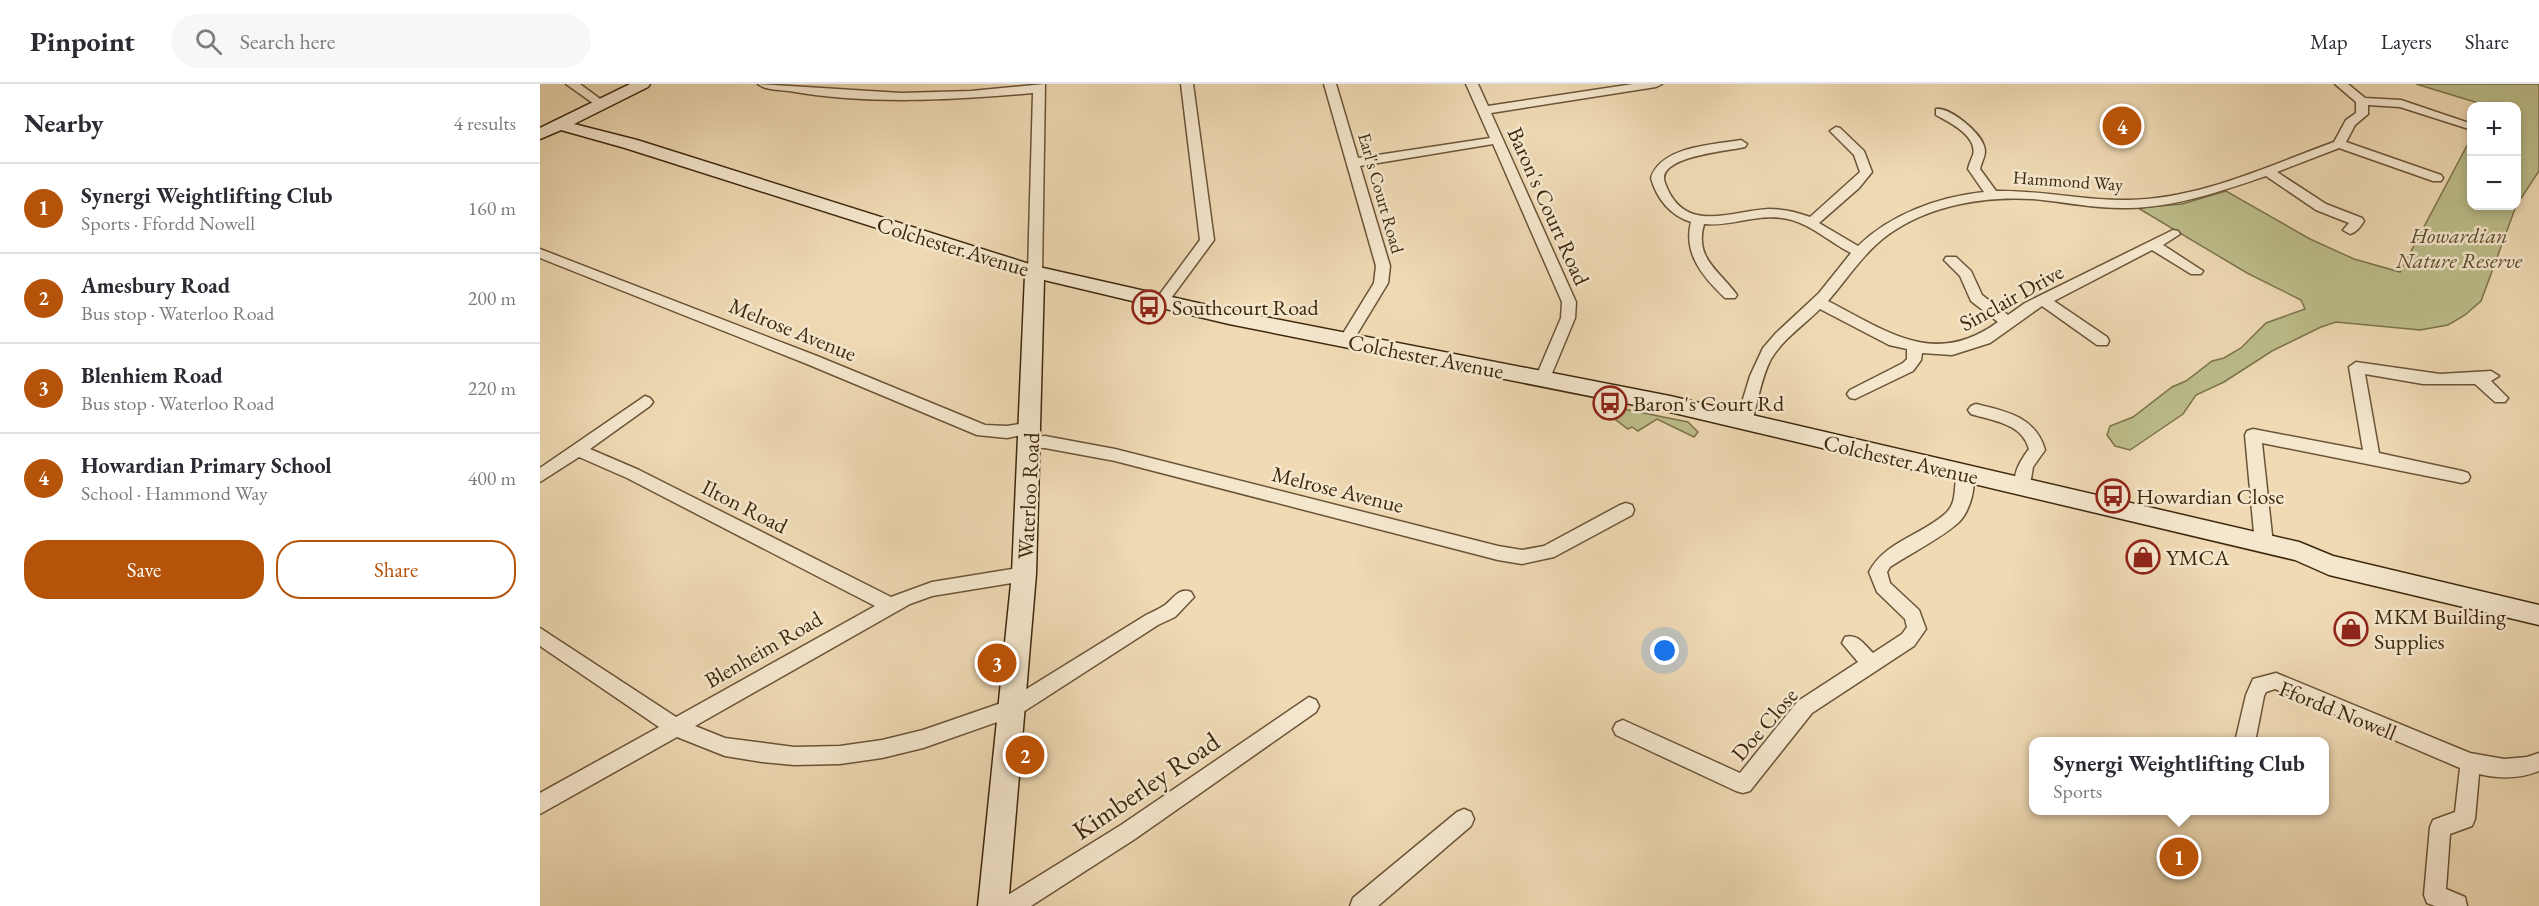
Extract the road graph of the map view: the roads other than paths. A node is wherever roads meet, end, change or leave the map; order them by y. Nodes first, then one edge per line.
1 (572, 84) edge
2 (642, 84) edge
3 (764, 84) edge
4 (1187, 84) edge
5 (1330, 84) edge
6 (1472, 84) edge
7 (1656, 84) edge
8 (2341, 84) edge
9 (1039, 86) edge
10 (1616, 87) edge
11 (2362, 101) junction
12 (601, 104) junction
13 (1484, 110) junction
14 (1940, 112) dead end
15 (561, 124) junction
16 (2467, 126) edge
17 (1836, 131) dead end
18 (540, 134) edge
19 (1497, 140) junction
20 (1741, 144) dead end
21 (2339, 144) junction
22 (1353, 163) junction
23 (2266, 170) junction
24 (2437, 178) dead end
25 (1992, 195) junction
26 (1698, 220) junction
27 (1811, 223) junction
28 (2350, 230) dead end
29 (2173, 234) dead end
30 (2153, 245) junction
31 (1860, 252) junction
32 (540, 253) edge
33 (1952, 260) dead end
34 (2196, 271) dead end
35 (1035, 272) junction
36 (1730, 295) dead end
37 (2043, 300) junction
38 (1161, 302) junction
39 (1819, 302) junction
40 (2007, 322) junction
41 (1346, 340) junction
42 (2102, 341) dead end
43 (1915, 347) junction
44 (1543, 380) junction
45 (1854, 394) dead end
46 (2500, 398) dead end
47 (645, 402) dead end
48 (1976, 410) dead end
49 (1744, 422) junction
50 (1030, 435) junction
51 (578, 450) junction
52 (2372, 458) junction
53 (1965, 474) junction
54 (540, 476) edge
55 (2462, 477) dead end
56 (2023, 487) junction
57 (1626, 510) dead end
58 (2264, 544) junction
59 (2300, 552) junction
60 (1024, 574) junction
61 (1185, 597) dead end
62 (2539, 603) edge
63 (890, 605) junction
64 (2539, 615) edge
65 (540, 636) edge
66 (1851, 643) dead end
67 (1872, 664) junction
68 (1309, 706) dead end
69 (1013, 708) junction
70 (676, 726) junction
71 (1623, 729) dead end
72 (2246, 737) edge
73 (2539, 762) edge
74 (2470, 763) junction
75 (540, 804) edge
76 (1464, 819) dead end
77 (993, 906) edge
78 (1011, 906) edge
79 (1361, 906) edge
80 (2458, 906) edge

1 - 12 street
2 - 12 street
3 - 9 street
4 - 38 street
5 - 22 street, Earl's Court Road
6 - 13 street, Baron's Court Road
7 - 10 street
8 - 11 street
9 - 35 street, Waterloo Road
10 - 13 street
11 - 16 street
11 - 21 street
12 - 15 street
13 - 19 street, Baron's Court Road
14 - 25 street
15 - 18 street
15 - 35 street, Colchester Avenue
17 - 27 street
19 - 22 street
19 - 44 street, Baron's Court Road
20 - 26 street
21 - 23 street, Hammond Way
21 - 24 street
22 - 41 street, Earl's Court Road
23 - 25 street, Hammond Way
23 - 28 street
25 - 31 street, Hammond Way
26 - 27 street
26 - 36 street
27 - 31 street
29 - 30 street, Sinclair Drive
30 - 34 street
30 - 37 street, Sinclair Drive
31 - 39 street, Hammond Way
32 - 50 street, Melrose Avenue
33 - 40 street
35 - 38 street, Colchester Avenue
35 - 50 street, Waterloo Road
37 - 40 street, Sinclair Drive
37 - 42 street
38 - 41 street, Colchester Avenue
39 - 43 street, Sinclair Drive
39 - 49 street, Hammond Way
40 - 43 street, Sinclair Drive
41 - 44 street, Colchester Avenue
43 - 45 street
44 - 49 street, Colchester Avenue
46 - 52 street
47 - 51 street
48 - 56 street
49 - 53 street, Colchester Avenue
50 - 57 street, Melrose Avenue
50 - 60 street, Waterloo Road
51 - 54 street
51 - 63 street, Ilton Road
52 - 55 street
52 - 58 street
53 - 56 street, Colchester Avenue
53 - 67 street, Doe Close
56 - 58 street, Colchester Avenue
58 - 59 street, Colchester Avenue
59 - 62 street, Colchester Avenue
59 - 64 street, Colchester Avenue
60 - 63 street, Blenheim Road
60 - 69 street, Waterloo Road
61 - 69 street
63 - 70 street, Blenheim Road
65 - 70 street
66 - 67 street
67 - 71 street, Doe Close
68 - 78 street, Kimberley Road
69 - 70 street
69 - 77 street, Waterloo Road
70 - 75 street, Blenheim Road
72 - 74 street, Ffordd Nowell
73 - 74 street, Ffordd Nowell
74 - 80 street
76 - 79 street

